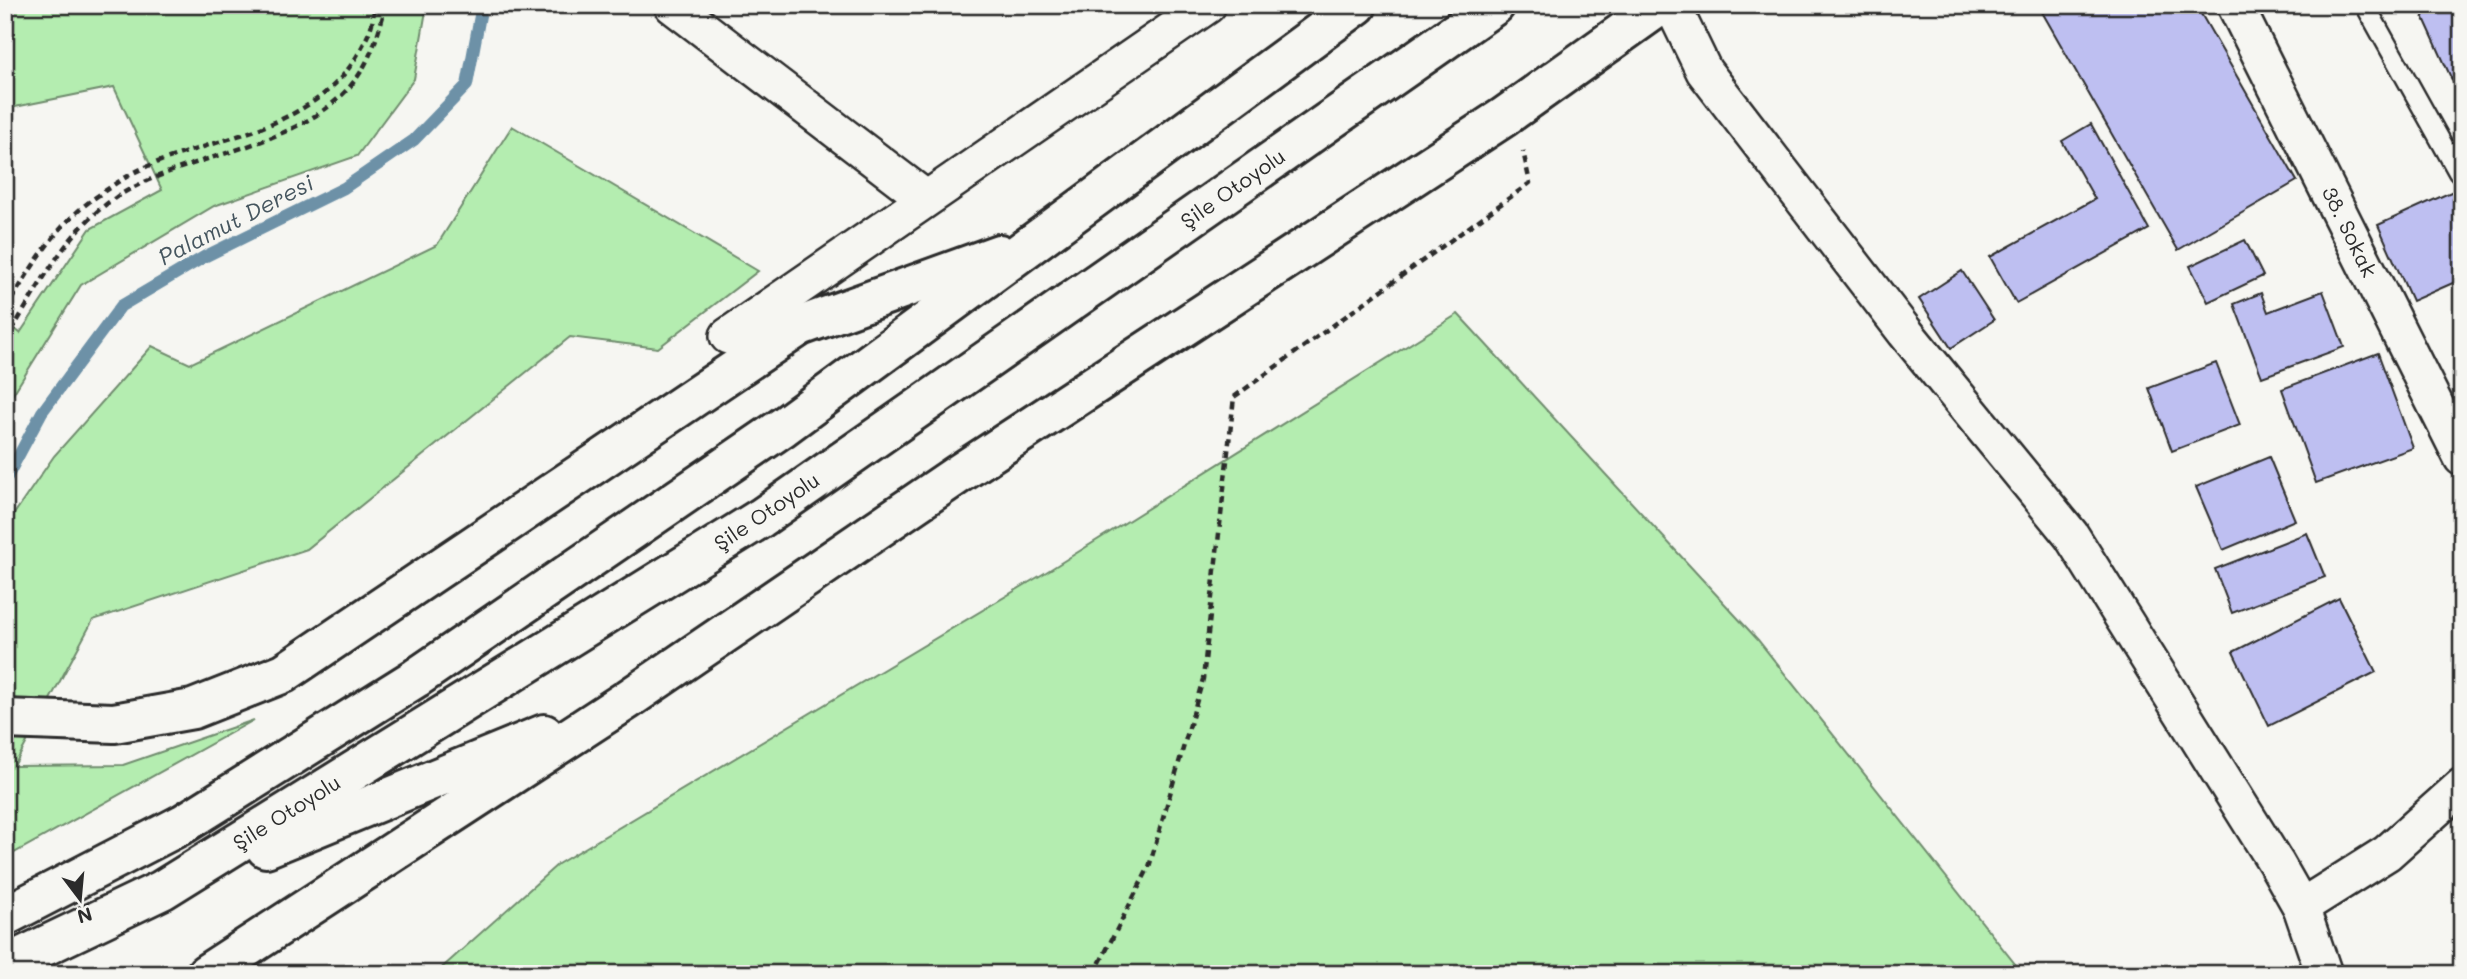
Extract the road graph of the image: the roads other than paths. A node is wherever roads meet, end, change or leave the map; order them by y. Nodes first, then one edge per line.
1 (672, 5) edge
2 (1208, 5) edge
3 (1357, 5) edge
4 (1495, 5) edge
5 (1661, 5) edge
6 (1672, 5) edge
7 (2235, 5) edge
8 (2365, 5) edge
9 (1316, 20) edge
10 (2458, 172) dead end
11 (925, 198) junction
12 (1040, 238) junction
13 (728, 336) dead end
14 (2462, 458) edge
15 (627, 700) junction
16 (5, 719) edge
17 (2462, 786) edge
18 (162, 890) junction
19 (2301, 908) junction
20 (5, 916) edge
21 (5, 965) edge
22 (206, 974) edge
23 (2324, 974) edge

1 - 11 street
2 - 11 street
3 - 9 highway
4 - 18 highway, Şile Otoyolu
5 - 15 highway
6 - 19 street
7 - 14 street, 38. Sokak
8 - 10 lane
9 - 12 highway
11 - 13 street
12 - 16 highway
12 - 20 highway
15 - 18 highway
15 - 22 highway
17 - 19 street
18 - 21 highway, Şile Otoyolu
19 - 23 street

